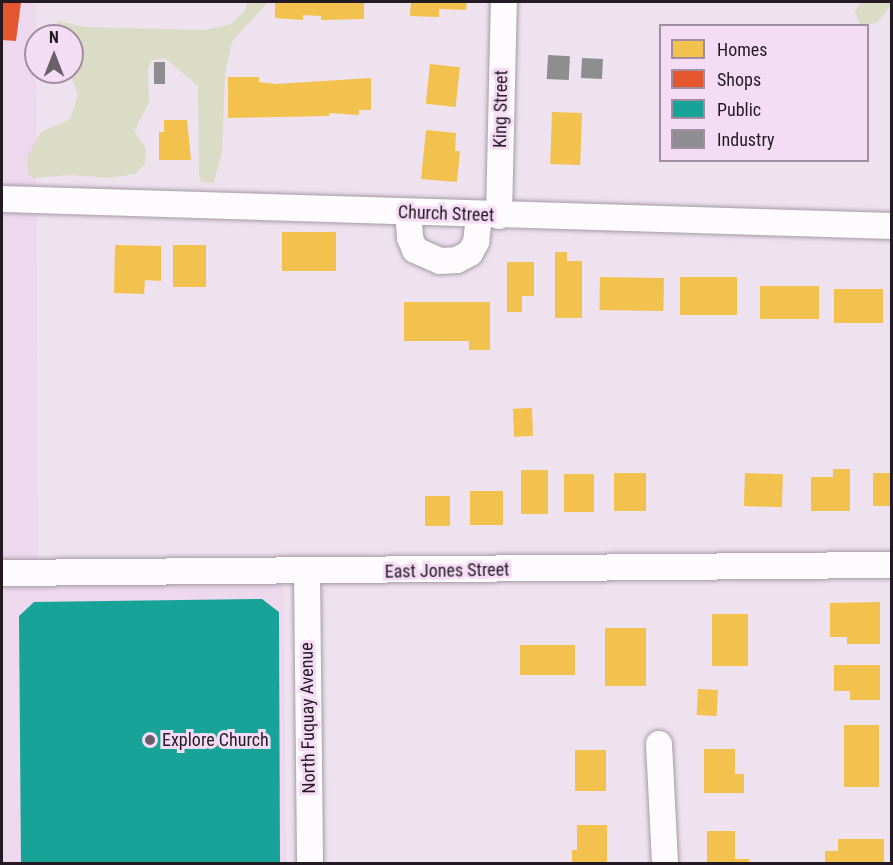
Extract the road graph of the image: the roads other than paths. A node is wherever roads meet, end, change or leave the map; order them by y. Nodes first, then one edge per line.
1 (504, 2) edge
2 (2, 198) edge
3 (408, 213) junction
4 (489, 216) junction
5 (891, 226) edge
6 (891, 565) edge
7 (307, 572) junction
8 (2, 573) edge
9 (659, 744) dead end
10 (310, 864) edge
11 (665, 864) edge

1 - 4 street, King Street
2 - 3 street, Church Street
3 - 4 street, Church Street
3 - 4 street, King Street
4 - 5 street, Church Street
6 - 7 street, East Jones Street
7 - 8 street, East Jones Street
7 - 10 street, North Fuquay Avenue
9 - 11 street

